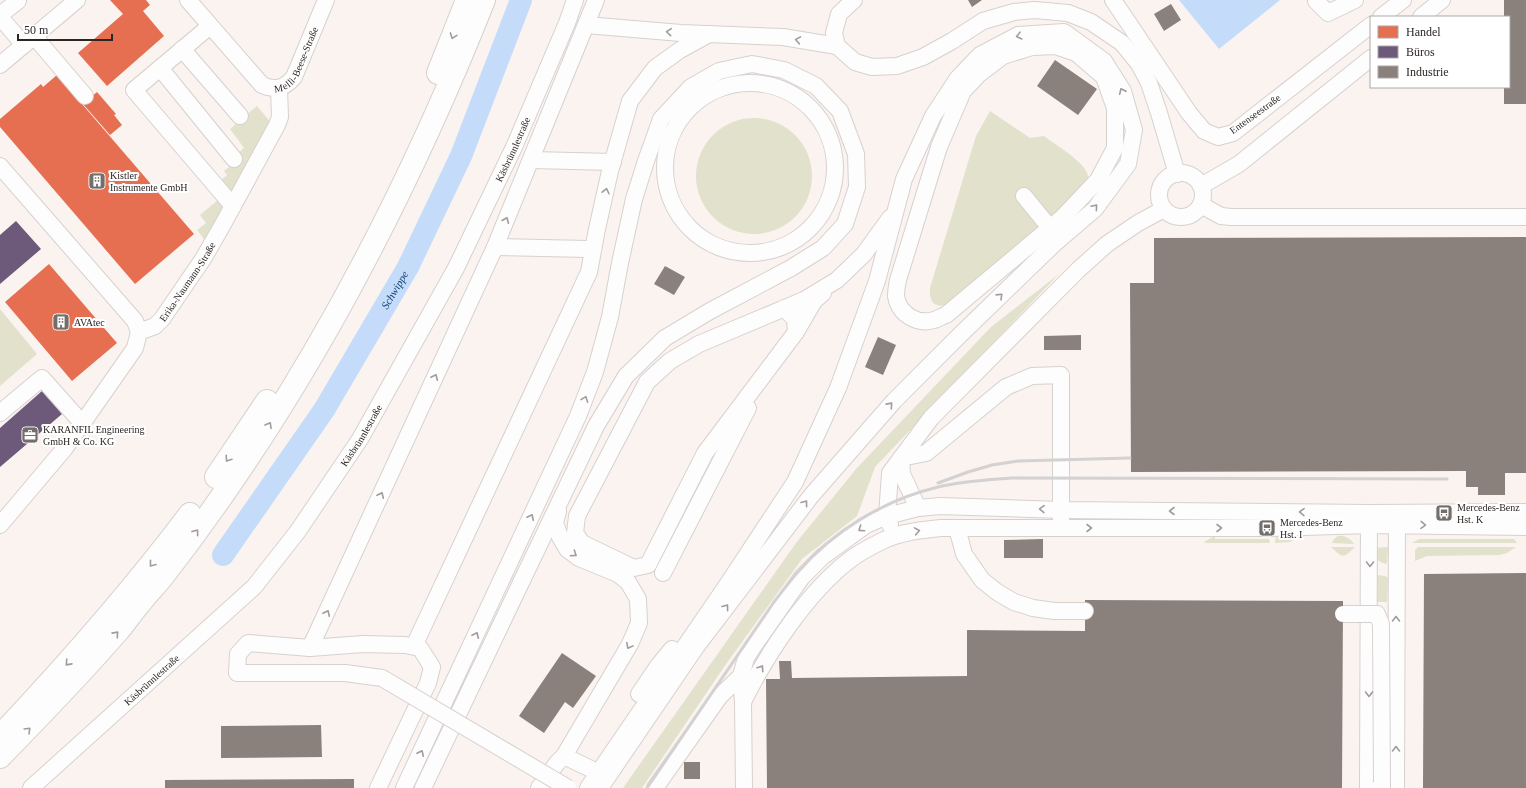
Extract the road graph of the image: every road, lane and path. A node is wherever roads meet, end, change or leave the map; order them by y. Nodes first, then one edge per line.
1 (77, 0) edge
2 (188, 0) edge
3 (326, 0) edge
4 (467, 0) edge
5 (484, 0) edge
6 (575, 0) edge
7 (596, 0) edge
8 (854, 0) edge
9 (1113, 0) edge
10 (1355, 0) edge
11 (1403, 0) edge
12 (1442, 0) edge
13 (18, 1) edge
14 (1316, 1) dead end
15 (838, 7) edge
16 (0, 16) edge
17 (1382, 16) edge
18 (1422, 16) edge
19 (586, 25) junction
20 (210, 26) junction
21 (1370, 26) edge
22 (709, 34) junction
23 (29, 40) junction
24 (837, 46) junction
25 (182, 50) junction
26 (1370, 59) edge
27 (0, 65) edge
28 (160, 68) junction
29 (279, 88) junction
30 (85, 96) dead end
31 (240, 116) dead end
32 (234, 159) dead end
33 (532, 160) junction
34 (613, 162) junction
35 (0, 166) edge
36 (1177, 174) junction
37 (1201, 186) junction
38 (1024, 196) dead end
39 (1201, 205) junction
40 (233, 206) junction
41 (1164, 209) junction
42 (896, 211) junction
43 (1526, 217) edge
44 (1050, 228) junction
45 (597, 229) junction
46 (495, 247) junction
47 (588, 249) junction
48 (755, 254) junction
49 (796, 264) junction
50 (997, 273) junction
51 (837, 280) junction
52 (784, 308) junction
53 (138, 332) junction
54 (796, 332) junction
55 (962, 333) junction
56 (772, 363) junction
57 (0, 413) edge
58 (82, 423) junction
59 (901, 458) junction
60 (558, 507) junction
61 (918, 508) junction
62 (1062, 510) junction
63 (1526, 512) edge
64 (887, 516) junction
65 (1370, 519) junction
66 (1397, 519) junction
67 (0, 525) edge
68 (1526, 527) edge
69 (957, 528) junction
70 (1061, 528) junction
71 (895, 536) junction
72 (663, 573) dead end
73 (727, 585) junction
74 (1085, 611) dead end
75 (1343, 614) dead end
76 (410, 645) junction
77 (696, 647) junction
78 (310, 648) junction
79 (741, 676) junction
80 (743, 702) junction
81 (0, 736) edge
82 (564, 756) junction
83 (0, 757) edge
84 (593, 770) junction
85 (31, 788) edge
86 (378, 788) edge
87 (404, 788) edge
88 (423, 788) edge
89 (539, 788) edge
90 (568, 788) edge
91 (580, 788) edge
92 (588, 788) edge
93 (600, 788) edge
94 (610, 788) edge
95 (655, 788) edge
96 (744, 788) edge
97 (1368, 788) edge
98 (1379, 788) edge
99 (1396, 788) edge

1 - 23 street
2 - 20 street, Melli-Beese-Straße
3 - 29 street, Melli-Beese-Straße
4 -> 81 highway
83 -> 5 highway
6 - 85 street, Käsbrünnlestraße
7 - 19 street
8 - 15 street
9 - 21 street, Entenseestraße
10 - 14 street
11 - 17 street
12 - 18 street
13 - 16 street
15 - 24 street
16 - 23 street
22 -> 19 street
19 - 33 street
20 - 25 street
20 - 29 street, Melli-Beese-Straße
24 -> 22 street
22 - 34 street
23 - 27 street
23 - 30 street
24 - 36 street
25 - 28 street
25 - 31 street
26 - 37 street
28 - 32 street
28 - 40 street
29 - 40 street, Erika-Naumann-Straße
33 - 34 street
46 -> 33 street
45 -> 34 street
35 - 53 street
36 - 37 street
36 - 41 street
37 - 39 street
38 - 44 street
39 - 41 street
39 - 43 street
40 - 53 street, Erika-Naumann-Straße
41 - 59 street
42 - 51 street
55 -> 42 street
42 - 73 street
44 - 50 street
44 - 50 street
45 - 47 street
45 - 76 street
46 - 47 street
78 -> 46 street
47 - 76 street
48 - 48 street
48 - 49 street
49 - 60 street
87 -> 49 street
50 - 55 street
51 - 52 street
51 - 54 street
52 - 54 street
52 - 56 street
53 - 58 street
54 - 56 street
77 -> 55 street
56 - 72 street
57 - 58 street
58 - 67 street
59 - 61 street
59 - 62 street
59 - 64 street
60 -> 82 street
60 - 88 street
62 -> 61 street
61 - 64 street
65 -> 62 street
62 - 70 street
63 - 66 street
64 - 71 street
64 -> 79 street
65 - 66 street
70 -> 65 street
65 -> 97 street
66 -> 68 street
99 -> 66 street
69 - 70 street
71 -> 69 street
69 - 74 street
80 -> 71 street
73 - 84 street
73 - 92 street
75 - 98 street, bridge
76 - 78 street
76 - 86 street
77 - 93 street
77 - 94 street
78 - 90 street, bridge
79 - 80 street
79 - 95 street
80 - 96 street
82 - 84 street
82 - 89 street
84 - 91 street

